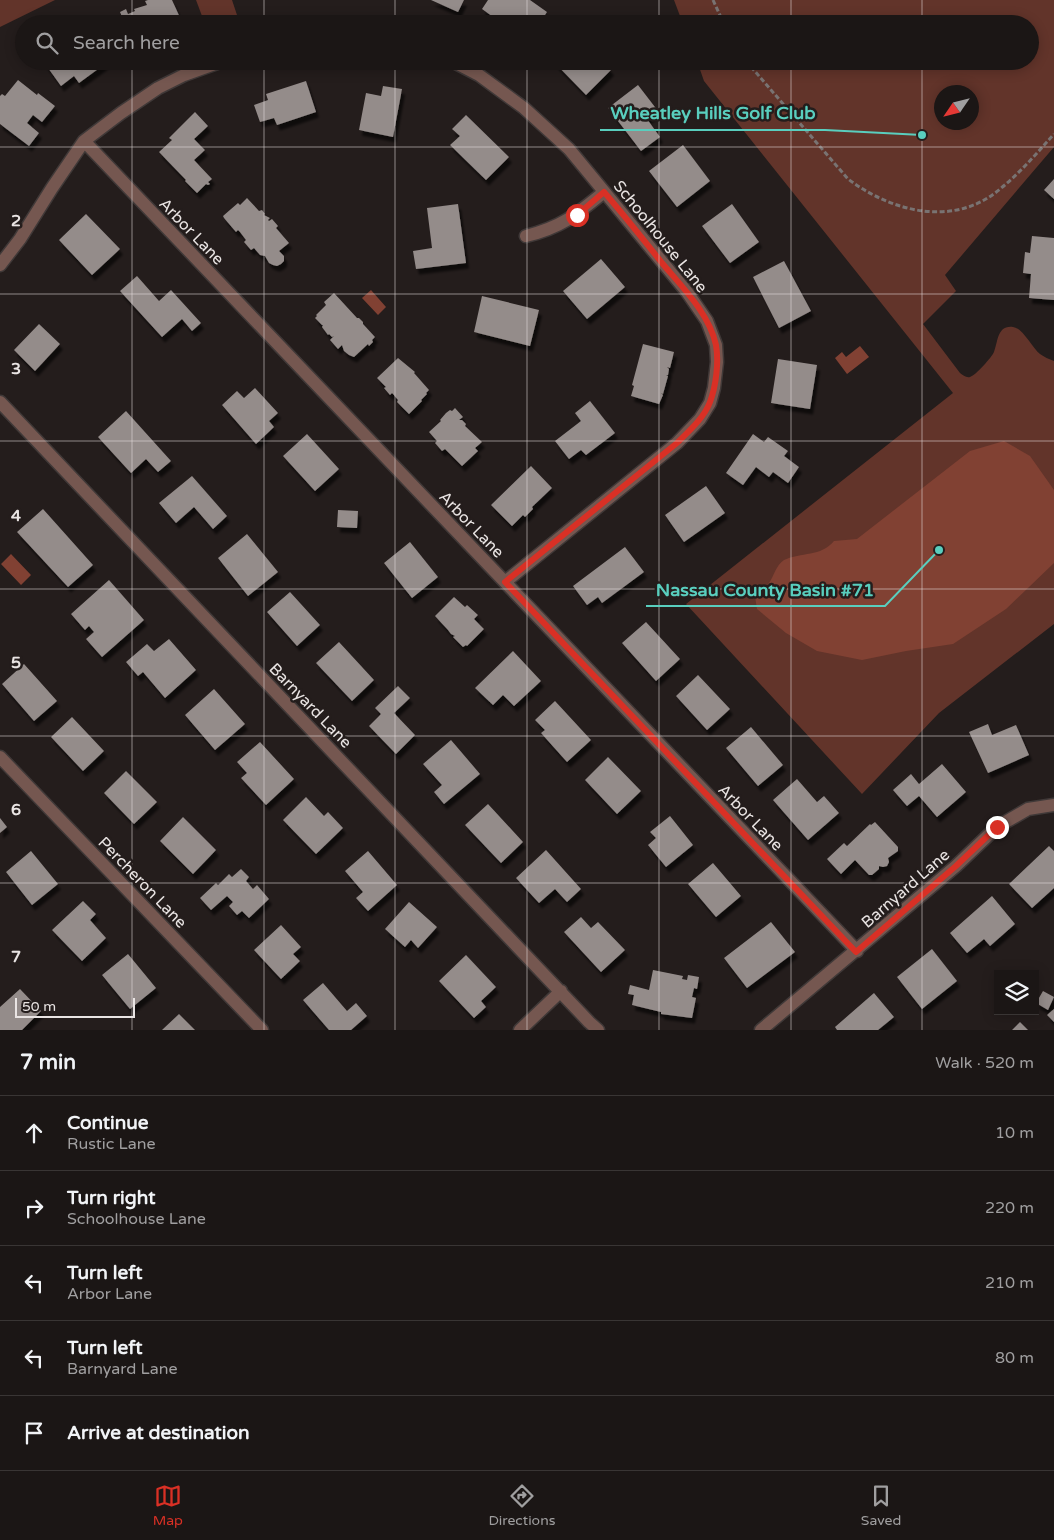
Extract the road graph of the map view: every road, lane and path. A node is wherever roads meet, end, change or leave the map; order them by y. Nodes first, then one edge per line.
1 (713, 0) edge
2 (720, 15) edge
3 (200, 70) edge
4 (468, 70) edge
5 (754, 70) edge
6 (1054, 134) edge
7 (84, 141) junction
8 (604, 192) junction
9 (526, 236) dead end
10 (0, 265) edge
11 (0, 402) edge
12 (505, 582) junction
13 (0, 757) edge
14 (1054, 806) edge
15 (856, 952) junction
16 (560, 991) junction
17 (262, 1030) edge
18 (520, 1030) edge
19 (598, 1030) edge
20 (761, 1030) edge

1 - 2 path
3 - 7 street
4 - 8 street, Schoolhouse Lane
5 - 6 path
7 - 10 street
7 - 12 street, Arbor Lane
8 - 9 street
8 - 12 street, Schoolhouse Lane
11 - 16 street, Barnyard Lane
12 - 15 street, Arbor Lane
13 - 17 street, Percheron Lane
14 - 15 street, Barnyard Lane
15 - 20 street, Barnyard Lane
16 - 18 street
16 - 19 street, Barnyard Lane

